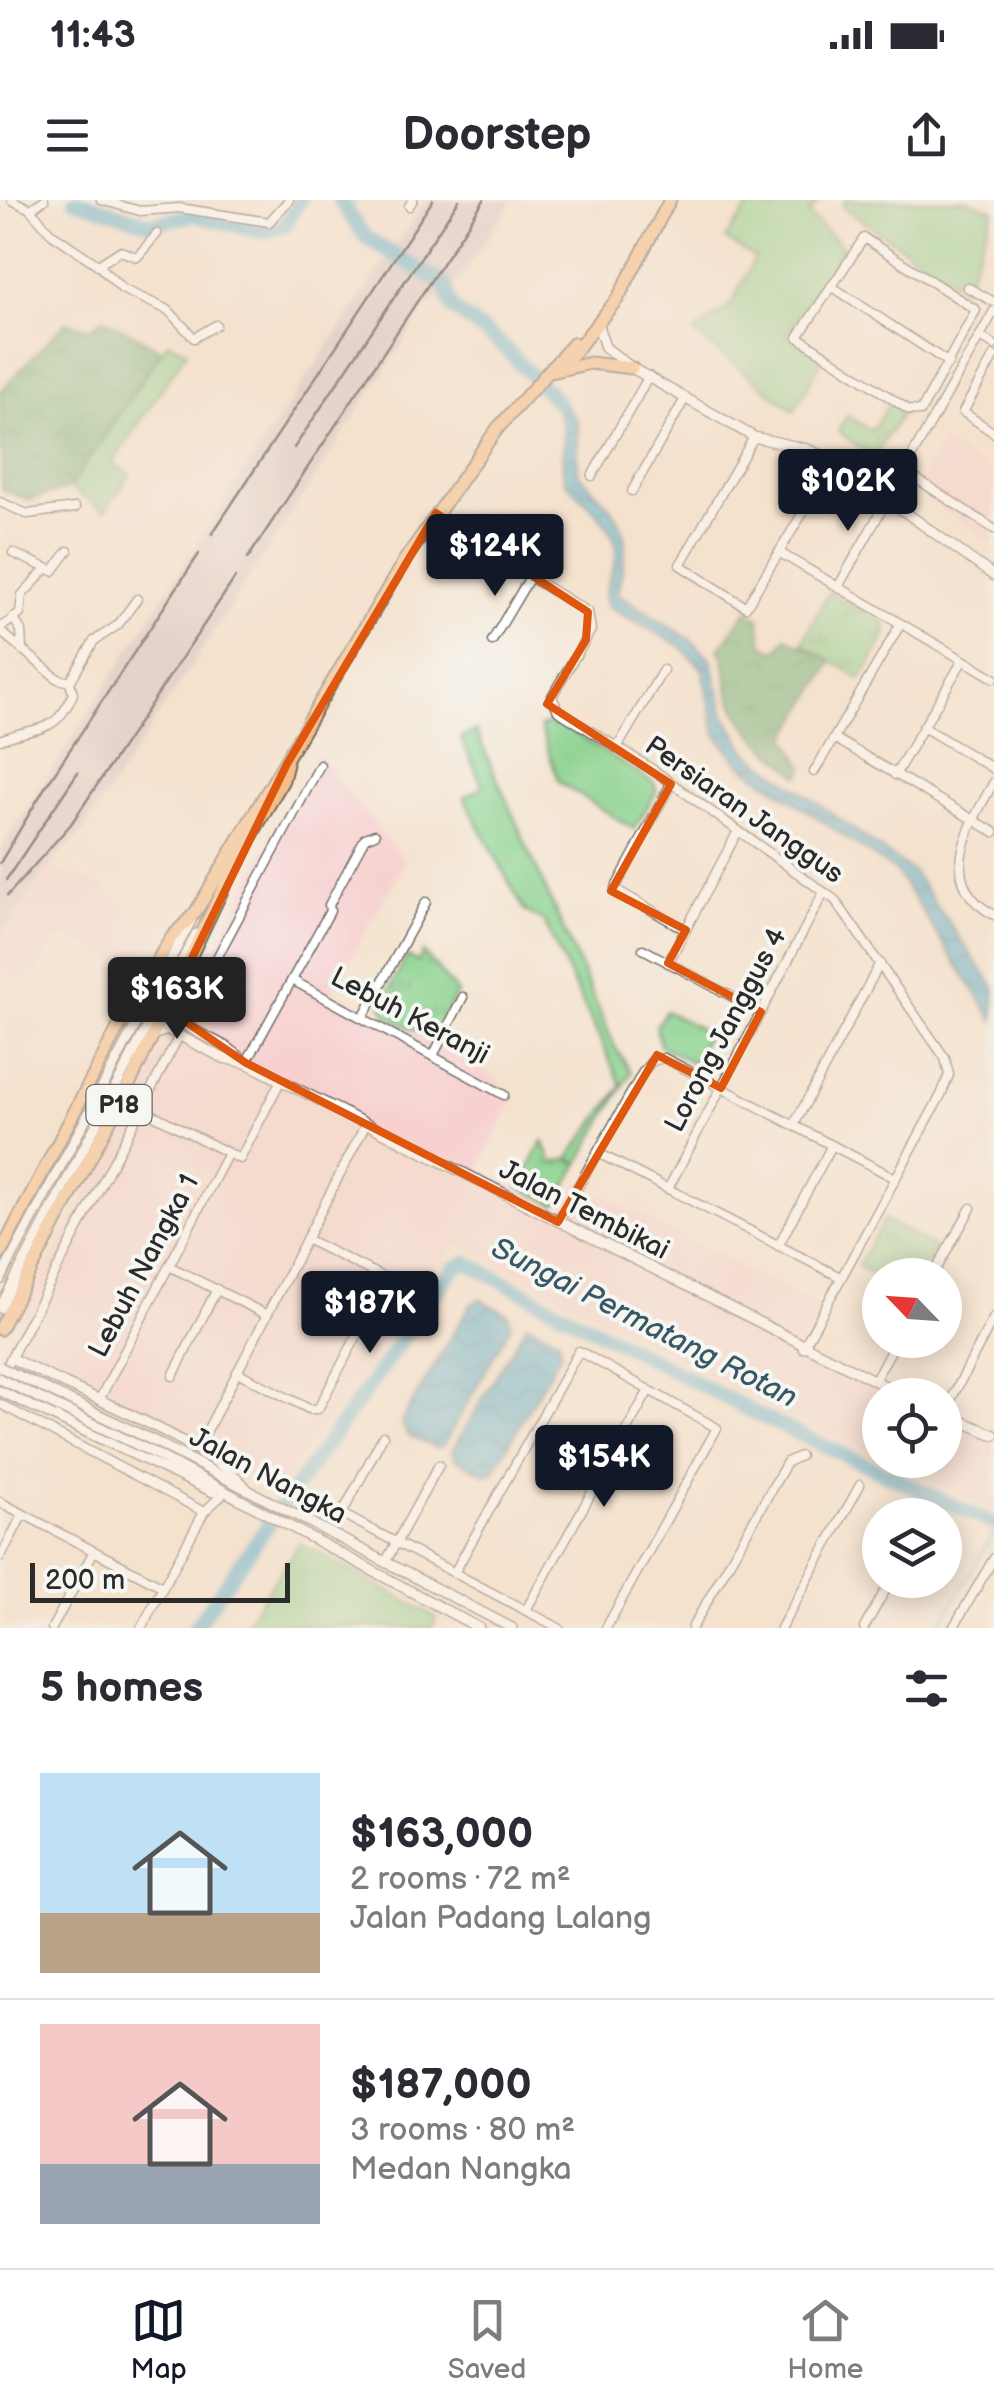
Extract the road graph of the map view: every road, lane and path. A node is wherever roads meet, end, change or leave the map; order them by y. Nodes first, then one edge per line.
1 (12, 200) edge
2 (44, 200) edge
3 (101, 200) edge
4 (206, 200) edge
5 (289, 200) edge
6 (670, 200) edge
7 (30, 209) junction
8 (200, 210) junction
9 (158, 234) dead end
10 (98, 264) junction
11 (831, 286) junction
12 (967, 287) dead end
13 (619, 291) junction
14 (994, 302) edge
15 (994, 311) edge
16 (216, 326) dead end
17 (598, 326) junction
18 (980, 337) junction
19 (994, 345) edge
20 (994, 356) edge
21 (948, 362) junction
22 (632, 368) junction
23 (551, 372) junction
24 (649, 376) junction
25 (686, 398) junction
26 (936, 398) junction
27 (994, 433) edge
28 (754, 436) junction
29 (834, 461) junction
30 (906, 472) junction
31 (592, 476) dead end
32 (632, 491) dead end
33 (890, 500) junction
34 (0, 502) edge
35 (75, 508) dead end
36 (436, 513) junction
37 (994, 529) edge
38 (68, 551) dead end
39 (13, 552) dead end
40 (780, 553) junction
41 (45, 570) junction
42 (994, 576) edge
43 (530, 577) junction
44 (838, 587) junction
45 (137, 599) dead end
46 (14, 618) junction
47 (900, 625) junction
48 (0, 629) edge
49 (492, 640) dead end
50 (22, 650) junction
51 (963, 660) junction
52 (663, 670) dead end
53 (994, 678) edge
54 (70, 682) junction
55 (923, 728) junction
56 (834, 738) junction
57 (0, 740) edge
58 (617, 748) junction
59 (994, 754) edge
60 (286, 764) junction
61 (320, 765) dead end
62 (991, 767) edge
63 (814, 772) dead end
64 (895, 775) junction
65 (994, 782) edge
66 (671, 784) junction
67 (974, 820) junction
68 (994, 832) edge
69 (737, 833) junction
70 (375, 834) dead end
71 (824, 892) junction
72 (426, 902) dead end
73 (195, 913) junction
74 (994, 915) edge
75 (686, 930) junction
76 (642, 949) dead end
77 (668, 963) junction
78 (880, 963) junction
79 (292, 980) junction
80 (463, 998) dead end
81 (160, 1001) junction
82 (761, 1012) junction
83 (363, 1017) junction
84 (182, 1023) junction
85 (155, 1034) junction
86 (179, 1036) junction
87 (434, 1054) junction
88 (246, 1062) junction
89 (280, 1080) junction
90 (721, 1088) junction
91 (504, 1096) dead end
92 (142, 1109) junction
93 (366, 1124) junction
94 (794, 1126) junction
95 (832, 1145) junction
96 (228, 1153) junction
97 (598, 1153) junction
98 (895, 1178) junction
99 (668, 1189) junction
100 (971, 1208) dead end
101 (558, 1222) junction
102 (306, 1239) junction
103 (778, 1246) junction
104 (0, 1254) edge
105 (943, 1258) edge
106 (169, 1266) junction
107 (840, 1277) junction
108 (387, 1279) junction
109 (0, 1280) edge
110 (217, 1289) junction
111 (411, 1291) dead end
112 (0, 1308) edge
113 (267, 1314) junction
114 (994, 1317) edge
115 (0, 1329) edge
116 (990, 1336) edge
117 (804, 1348) junction
118 (10, 1358) junction
119 (0, 1368) edge
120 (33, 1369) junction
121 (237, 1372) junction
122 (173, 1376) dead end
123 (866, 1378) edge
124 (0, 1379) edge
125 (962, 1383) edge
126 (649, 1390) junction
127 (0, 1391) edge
128 (20, 1400) junction
129 (99, 1400) junction
130 (0, 1404) edge
131 (962, 1420) edge
132 (994, 1435) edge
133 (383, 1436) dead end
134 (200, 1444) dead end
135 (152, 1446) junction
136 (800, 1456) dead end
137 (439, 1465) dead end
138 (860, 1485) dead end
139 (248, 1492) junction
140 (225, 1496) junction
141 (0, 1502) edge
142 (204, 1512) junction
143 (23, 1514) junction
144 (396, 1542) junction
145 (94, 1551) junction
146 (0, 1558) edge
147 (994, 1558) edge
148 (385, 1563) junction
149 (454, 1573) junction
150 (163, 1587) junction
151 (881, 1598) edge
152 (526, 1610) junction
153 (463, 1624) edge
154 (52, 1628) edge
155 (141, 1628) edge
156 (479, 1628) edge
157 (512, 1628) edge
158 (559, 1628) edge
159 (606, 1628) edge
160 (692, 1628) edge
161 (780, 1628) edge
162 (864, 1628) edge
163 (953, 1628) edge

1 - 7 street
2 - 7 street
3 - 8 street
4 - 8 street
5 - 8 street
6 - 13 main road, P18
7 - 10 street
9 - 10 street
10 - 16 street
11 - 21 street
11 - 21 street
11 - 26 street
12 - 14 street
13 - 17 main road, P18
13 - 23 main road, P18
15 - 18 street
17 - 22 street
17 - 23 main road, P18
18 - 19 street
18 - 26 street
20 - 27 street
21 - 26 street
22 - 23 main road
22 - 24 street
23 - 36 main road, P18
24 - 25 street
24 - 31 street
25 - 28 street
25 - 32 street
26 - 30 street
28 - 29 street
28 - 40 street
29 - 33 street
29 - 40 street
30 - 33 street
30 - 37 street
33 - 42 street
33 - 44 street
34 - 35 street
36 - 43 street
36 - 60 main road, P18
38 - 41 street
39 - 41 street
40 - 44 street
41 - 46 street
43 - 49 street
43 - 58 street, Persiaran Janggus
44 - 47 street
45 - 54 street
46 - 48 street
46 - 50 street
47 - 51 street
47 - 56 street
48 - 50 street
50 - 54 street
51 - 53 street
51 - 55 street
52 - 58 street
54 - 57 street
55 - 62 street
55 - 64 street
56 - 63 street
56 - 64 street
58 - 66 street, Persiaran Janggus
59 - 62 street
60 - 73 main road, P18
60 - 81 main road, P18
61 - 84 street
64 - 67 street
65 - 67 street
66 - 69 street, Persiaran Janggus
66 - 75 street
67 - 68 street
67 - 74 street
69 - 71 street, Persiaran Janggus
69 - 75 street
70 - 79 street
71 - 78 street, Persiaran Janggus
71 - 82 street, Lorong Janggus 4
72 - 83 street
73 - 81 street
73 - 104 main road, P18
75 - 77 street
76 - 77 street
77 - 82 street
78 - 94 street
78 - 98 street, Persiaran Janggus
79 - 83 street, Lebuh Keranji
79 - 88 street
80 - 87 street
81 - 84 street, Jalan Tembikai
81 - 85 main road, P18
81 - 109 street
81 - 112 street
82 - 90 street, Lorong Janggus 4
83 - 87 street, Lebuh Keranji
84 - 88 street, Jalan Tembikai
85 - 86 street, Jalan Tembikai
85 - 115 main road, P18
86 - 88 street, Jalan Tembikai
86 - 92 street
87 - 91 street, Lebuh Keranji
88 - 89 street, Jalan Tembikai
89 - 93 street, Jalan Tembikai
89 - 96 street, Lebuh Nangka 1
90 - 94 street
90 - 97 street
90 - 99 street, Lorong Janggus 4
92 - 96 street, Lebuh Nangka 1
92 - 118 street
93 - 101 street, Jalan Tembikai
93 - 102 street
94 - 95 street
95 - 98 street
95 - 103 street
96 - 106 street, Lebuh Nangka 1
97 - 99 street
97 - 101 street
98 - 107 street, Persiaran Janggus
99 - 103 street
100 - 105 street
101 - 117 street, Jalan Tembikai
102 - 108 street
102 - 113 street
103 - 107 street
106 - 110 street
106 - 129 street, Lebuh Nangka 1
107 - 117 street, Persiaran Janggus
108 - 111 street
108 - 121 street
110 - 113 street
110 - 122 street
113 - 121 street
114 - 116 street
116 - 125 street
117 - 123 street, Jalan Tembikai
118 - 120 street
118 - 124 street
119 - 135 street, Jalan Nangka, bridge
120 - 128 street
120 - 129 street
121 - 134 street
124 - 135 street, Jalan Nangka, bridge
126 - 149 street
126 - 152 street
126 - 159 street
127 - 128 street
128 - 140 street
129 - 139 street
130 - 142 street
131 - 132 street
133 - 144 street
135 - 139 street, Jalan Nangka
135 - 140 street, Jalan Nangka
136 - 160 street
137 - 144 street
138 - 161 street
139 - 148 street, Jalan Nangka
140 - 142 street
140 - 153 street, Jalan Nangka
141 - 143 street
142 - 150 street
143 - 145 street
143 - 146 street
144 - 148 street
144 - 149 street
145 - 150 street
145 - 154 street
147 - 163 street
148 - 157 street, Jalan Nangka
149 - 152 street
150 - 155 street
151 - 162 street
152 - 158 street
153 - 156 street, Jalan Nangka

